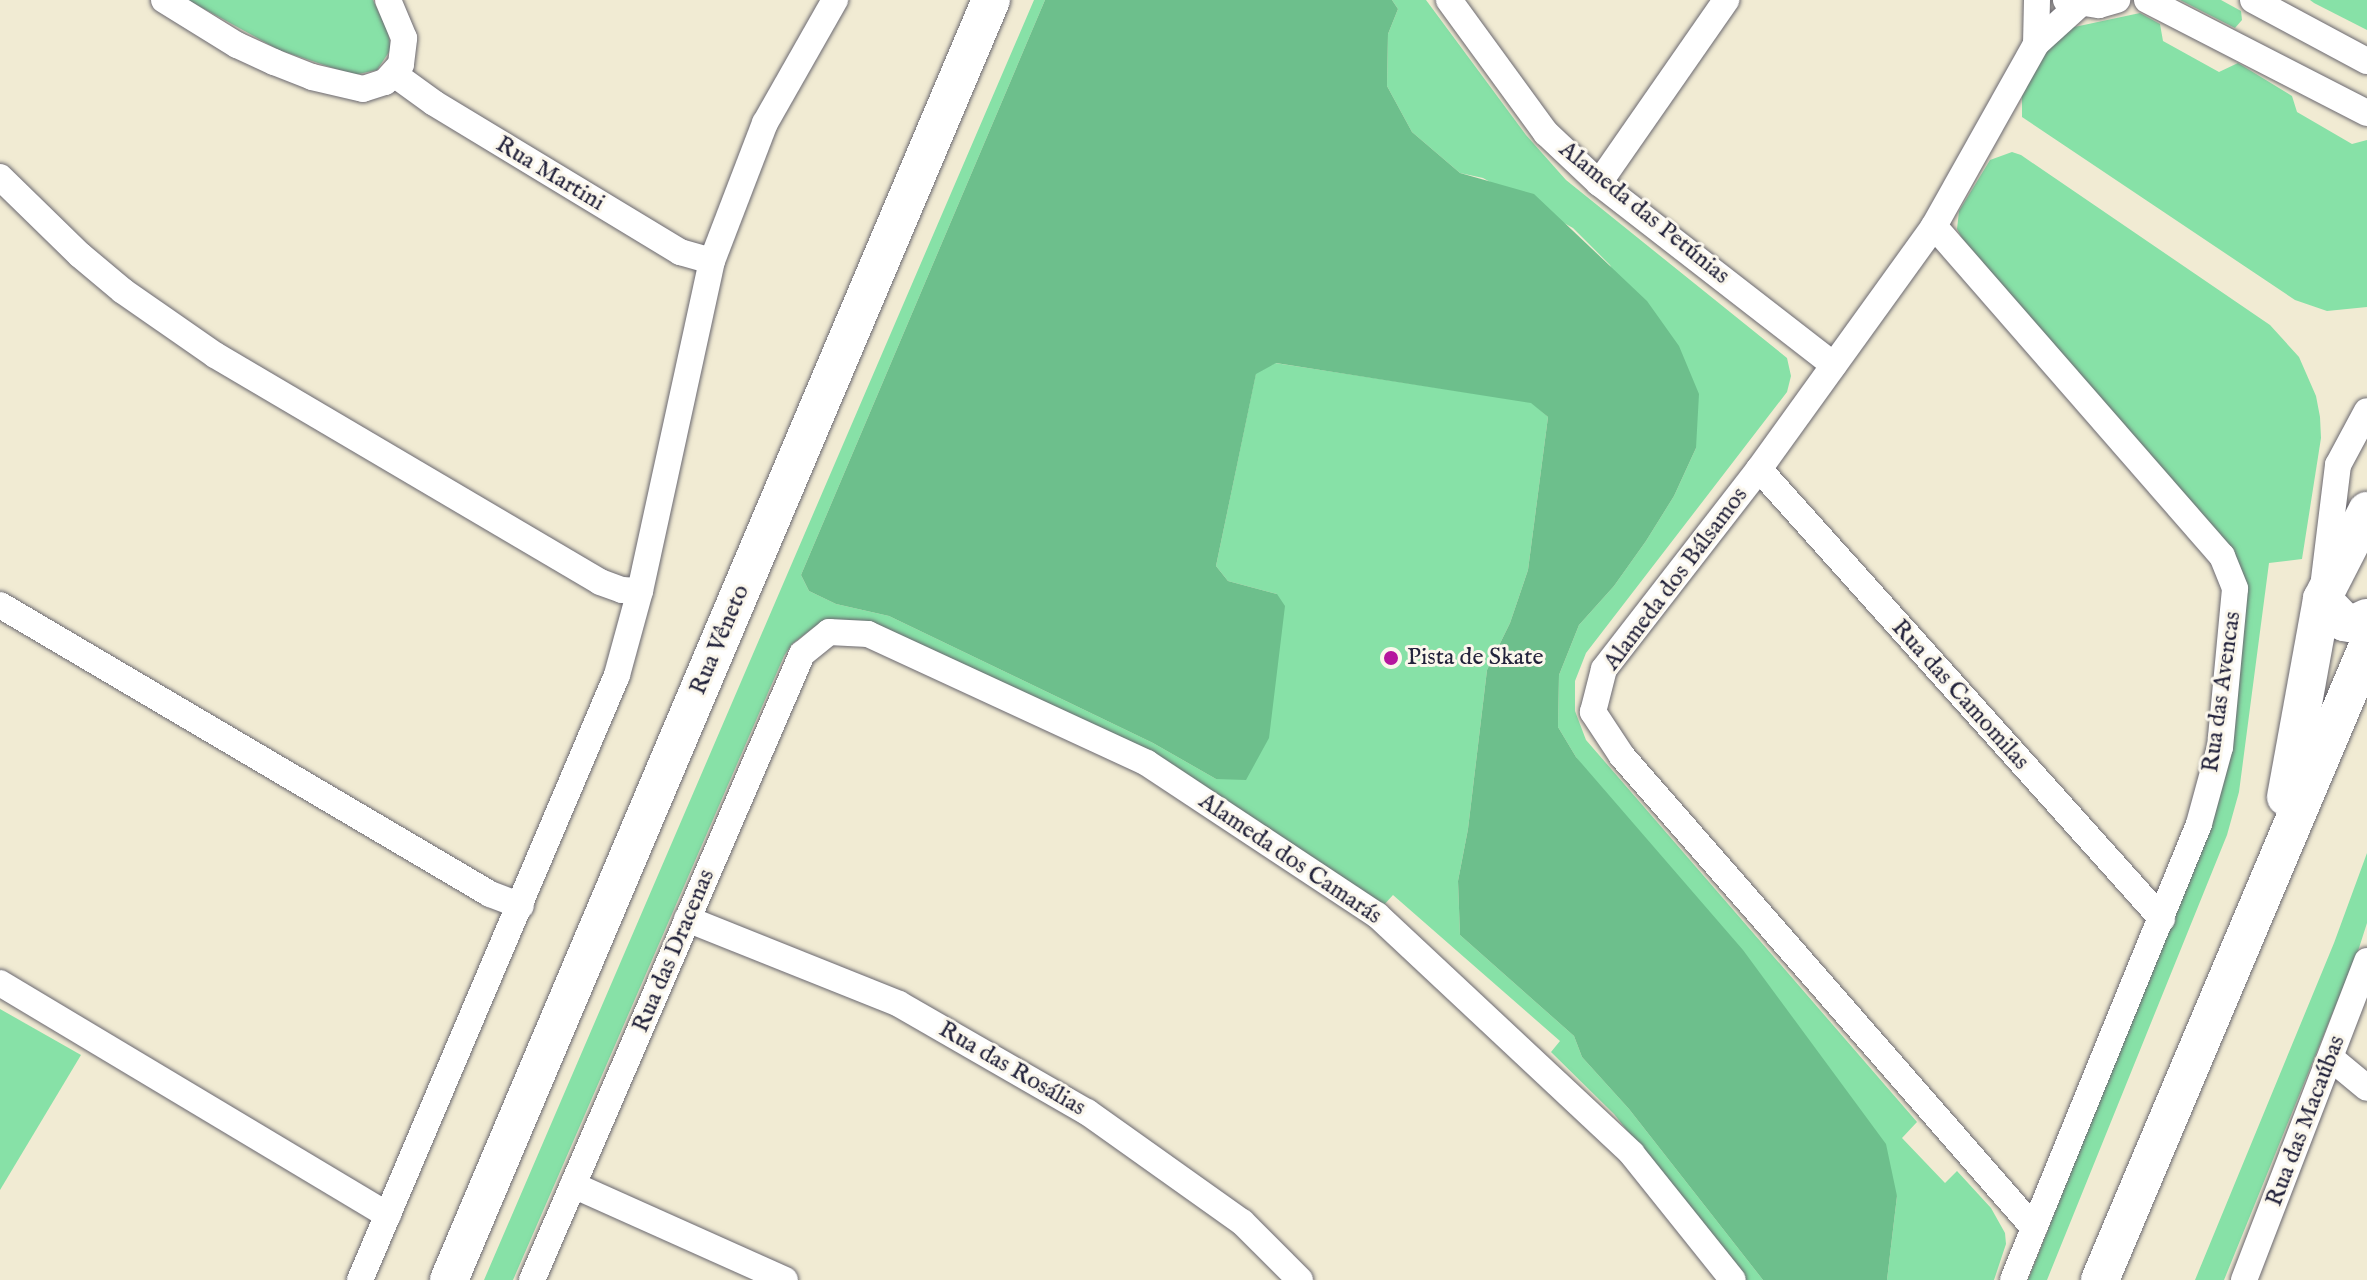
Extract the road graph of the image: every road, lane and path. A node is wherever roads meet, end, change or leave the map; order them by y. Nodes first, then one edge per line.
1 (164, 0) edge
2 (388, 0) edge
3 (835, 0) edge
4 (991, 0) edge
5 (1449, 0) edge
6 (1726, 0) edge
7 (2037, 0) edge
8 (2116, 0) edge
9 (2147, 0) edge
10 (2073, 2) edge
11 (2257, 2) edge
12 (2036, 44) junction
13 (2238, 44) junction
14 (2341, 47) junction
15 (2367, 61) edge
16 (394, 74) junction
17 (2322, 87) junction
18 (2367, 113) edge
19 (0, 177) edge
20 (1599, 183) junction
21 (1934, 226) junction
22 (712, 261) junction
23 (1834, 365) junction
24 (2367, 411) edge
25 (1759, 469) junction
26 (2367, 511) edge
27 (640, 591) junction
28 (2322, 599) junction
29 (0, 605) edge
30 (2367, 618) edge
31 (829, 632) joint
32 (2367, 648) edge
33 (521, 906) junction
34 (687, 919) junction
35 (2162, 919) junction
36 (2367, 961) edge
37 (2232, 964) junction
38 (0, 983) edge
39 (2332, 1059) junction
40 (2367, 1088) edge
41 (573, 1185) junction
42 (388, 1215) junction
43 (2034, 1228) junction
44 (360, 1280) edge
45 (449, 1280) edge
46 (532, 1280) edge
47 (785, 1280) edge
48 (1300, 1280) edge
49 (1733, 1280) edge
50 (2013, 1280) edge
51 (2100, 1280) edge
52 (2244, 1280) edge

1 - 16 street
2 - 16 street
3 - 22 street
4 - 45 street, Rua Vêneto
5 - 20 street, Alameda das Petúnias
6 - 20 street
7 - 12 street, Alameda dos Bálsamos
8 - 10 street, Alameda dos Bálsamos
9 - 13 street
10 - 12 street, Alameda dos Bálsamos
11 - 13 street
11 - 14 street
12 - 21 street, Alameda dos Bálsamos
13 - 17 street
14 - 15 street
14 - 17 street
16 - 22 street, Rua Martini
17 - 18 street
19 - 27 street
20 - 23 street, Alameda das Petúnias
21 - 23 street, Alameda dos Bálsamos
21 - 35 street, Rua das Avencas
22 - 27 street
23 - 25 street, Alameda dos Bálsamos
24 - 28 street
25 - 35 street, Rua das Camomilas
25 - 43 street, Alameda dos Bálsamos
26 - 28 street
27 - 33 street
28 - 30 street
28 - 37 street
29 - 33 street
31 - 34 street, Rua das Dracenas
31 - 49 street, Alameda dos Camarás
32 - 37 street
33 - 42 street
34 - 41 street, Rua das Dracenas
34 - 48 street, Rua das Rosálias
35 - 43 street, Rua das Avencas
36 - 39 street, Rua das Macaúbas
37 - 51 street
38 - 42 street
39 - 40 street
39 - 52 street, Rua das Macaúbas
41 - 46 street, Rua das Dracenas
41 - 47 street
42 - 44 street
43 - 50 street, Rua das Avencas

